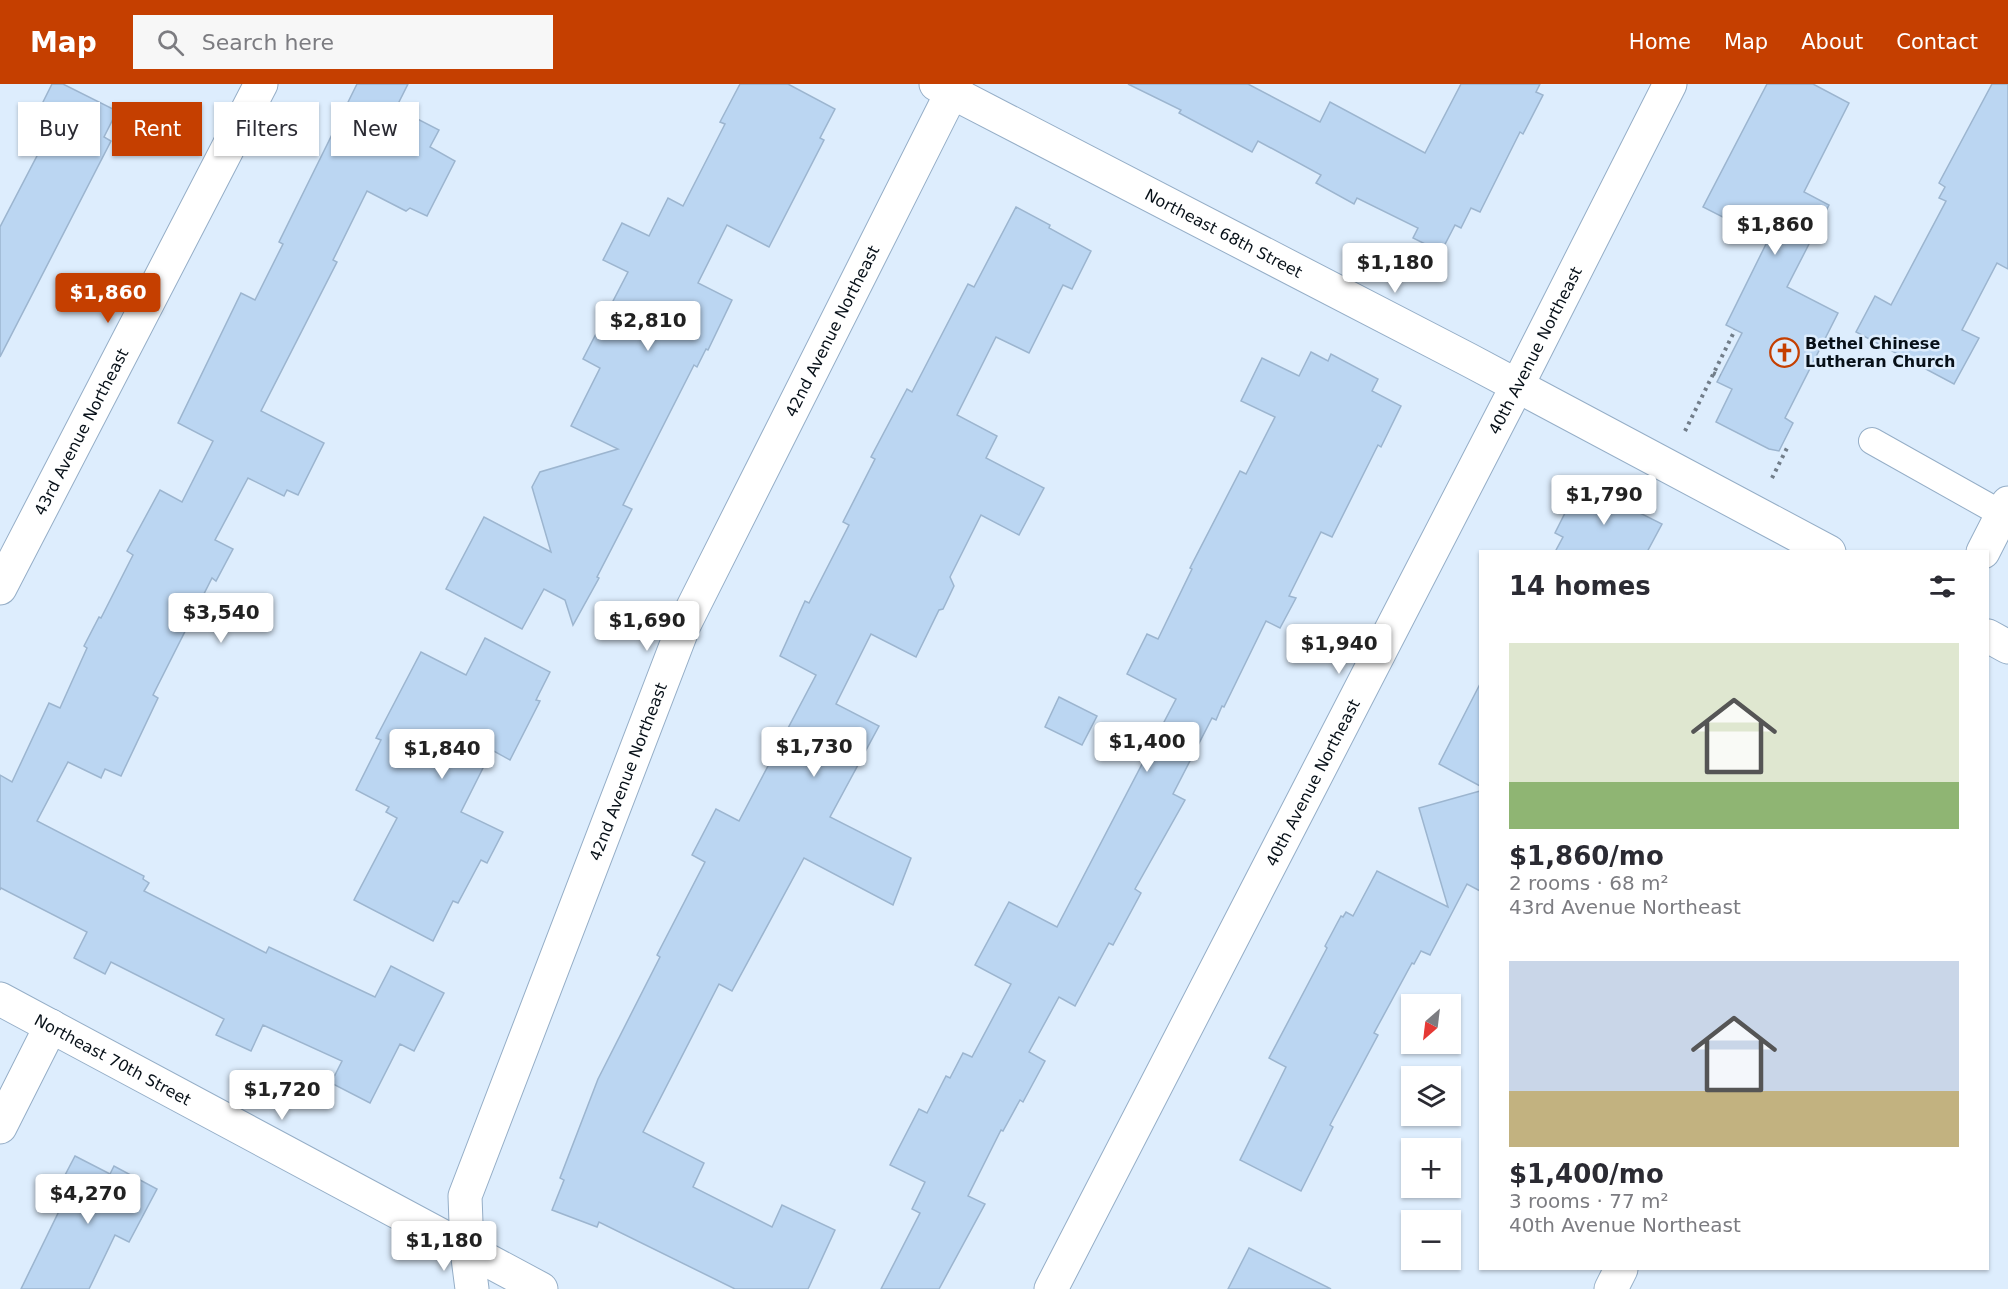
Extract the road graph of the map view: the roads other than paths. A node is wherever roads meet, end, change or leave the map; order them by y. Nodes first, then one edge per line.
1 (261, 84) edge
2 (1670, 84) edge
3 (948, 87) edge
4 (1517, 386) junction
5 (1872, 441) dead end
6 (2005, 508) edge
7 (1825, 550) edge
8 (1984, 550) edge
9 (0, 588) edge
10 (1989, 637) edge
11 (2008, 647) edge
12 (0, 999) edge
13 (51, 1026) junction
14 (0, 1127) edge
15 (467, 1250) junction
16 (1620, 1270) edge
17 (472, 1289) edge
18 (541, 1289) edge
19 (1051, 1289) edge
20 (1611, 1289) edge

1 - 9 street, 43rd Avenue Northeast
2 - 4 street, 40th Avenue Northeast
3 - 4 street, Northeast 68th Street
3 - 15 street, 42nd Avenue Northeast
4 - 7 street, Northeast 68th Street
4 - 19 street, 40th Avenue Northeast
5 - 6 lane
6 - 8 street
10 - 11 street
12 - 13 street, Northeast 70th Street
13 - 14 street
13 - 15 street, Northeast 70th Street
15 - 17 street, 42nd Avenue Northeast
15 - 18 street, Northeast 70th Street
16 - 20 street

